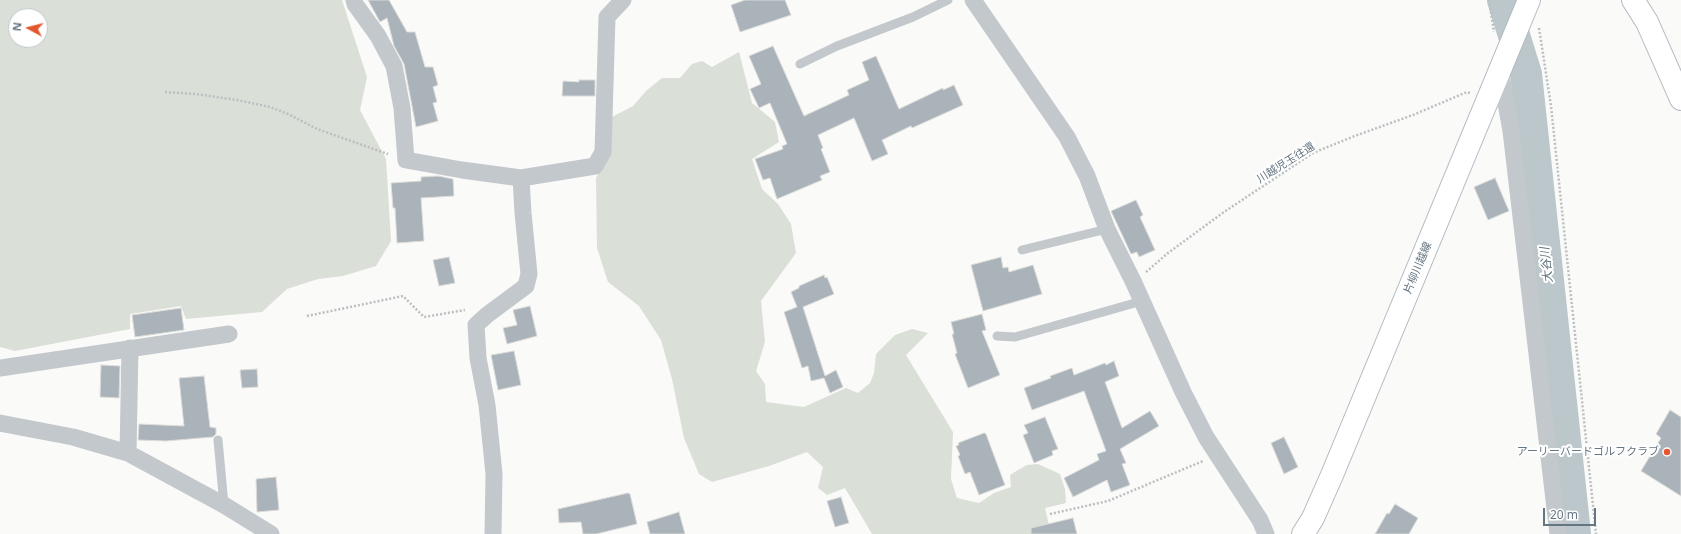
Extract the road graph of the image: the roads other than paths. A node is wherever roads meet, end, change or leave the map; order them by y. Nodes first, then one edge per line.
1 (354, 0) edge
2 (623, 0) edge
3 (948, 0) edge
4 (973, 0) edge
5 (1633, 0) edge
6 (1529, 2) edge
7 (800, 64) dead end
8 (1503, 64) junction
9 (1681, 99) edge
10 (521, 178) junction
11 (1107, 229) junction
12 (1022, 250) dead end
13 (1142, 301) junction
14 (229, 334) dead end
15 (997, 336) dead end
16 (130, 348) junction
17 (0, 368) edge
18 (0, 423) edge
19 (218, 440) dead end
20 (128, 453) junction
21 (224, 505) junction
22 (271, 534) edge
23 (494, 534) edge
24 (1266, 534) edge
25 (1303, 534) edge
26 (1558, 534) edge

1 - 10 street
2 - 10 street
3 - 7 lane
4 - 11 street
5 - 9 main road
6 - 8 main road, 片柳川越線
8 - 25 main road, 片柳川越線
8 - 26 street
10 - 23 street
11 - 12 lane
11 - 13 street
13 - 15 lane
13 - 24 street
14 - 16 street
16 - 17 street
16 - 20 street
18 - 20 street
19 - 21 lane
20 - 21 street
21 - 22 street

